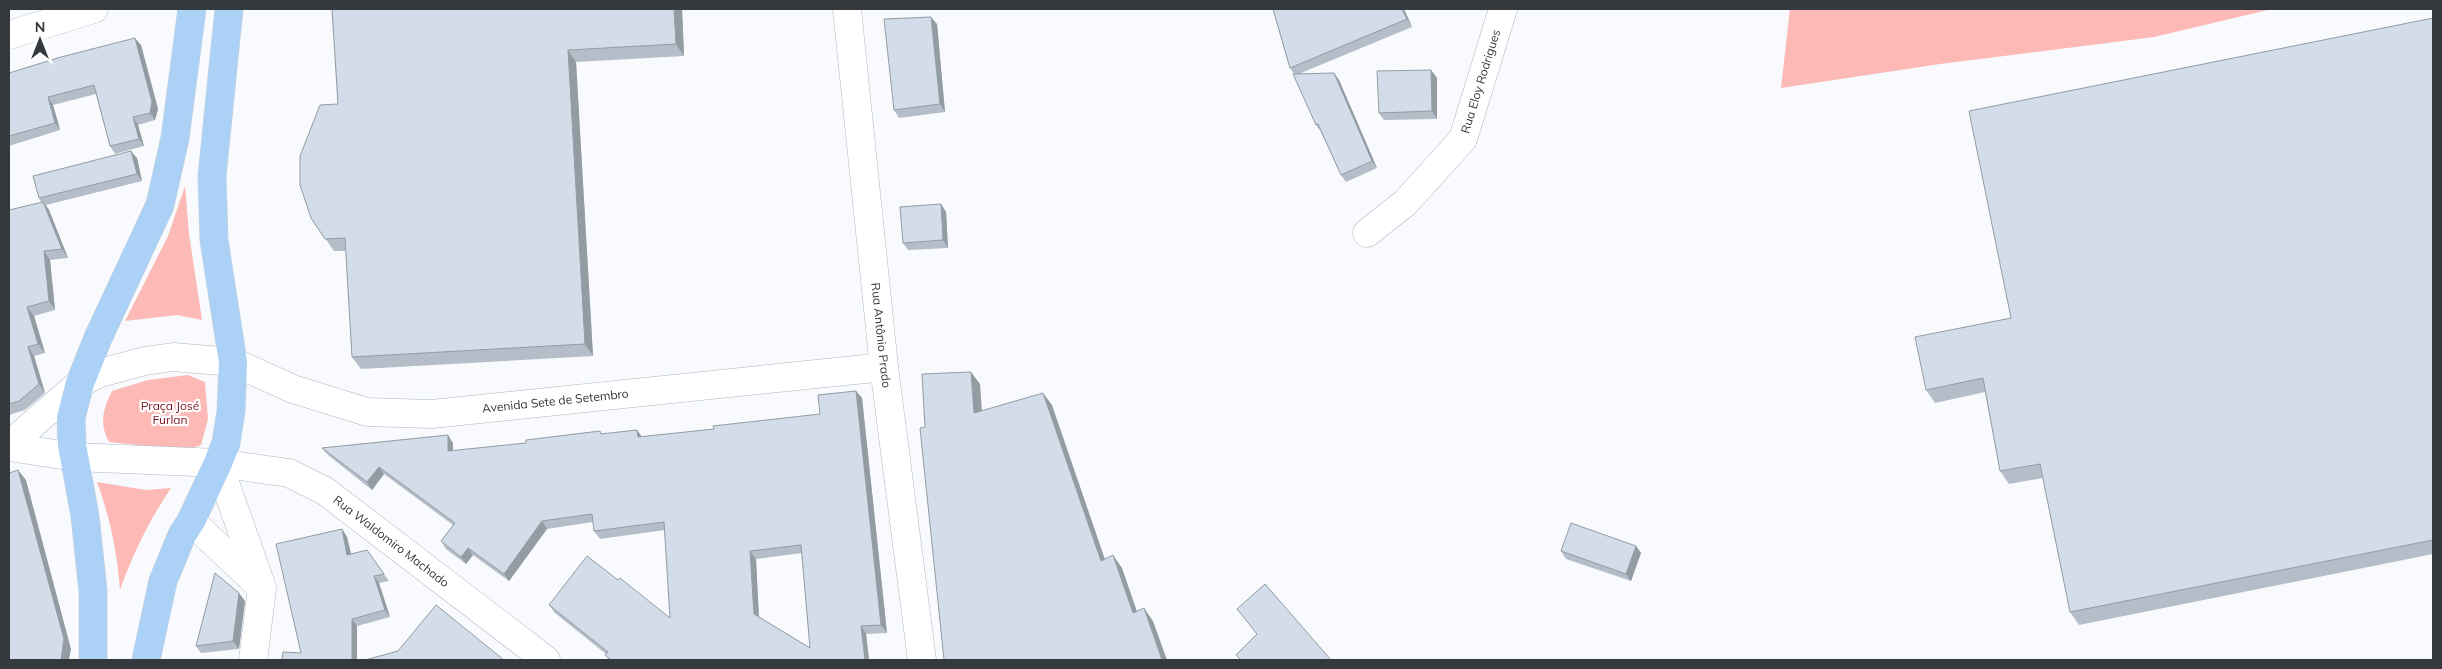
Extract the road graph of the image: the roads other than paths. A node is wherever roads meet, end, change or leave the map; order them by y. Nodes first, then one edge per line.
1 (94, 9) edge
2 (192, 9) edge
3 (229, 9) edge
4 (847, 9) edge
5 (1503, 9) edge
6 (9, 35) edge
7 (1367, 233) dead end
8 (233, 362) junction
9 (884, 367) junction
10 (80, 384) junction
11 (9, 446) edge
12 (75, 457) junction
13 (218, 463) junction
14 (192, 520) junction
15 (262, 588) junction
16 (93, 660) edge
17 (146, 660) edge
18 (253, 660) edge
19 (546, 660) edge
20 (922, 660) edge

1 - 6 street
2 - 10 main road
3 - 8 main road
4 - 9 street, Rua Antônio Prado
5 - 7 street, Rua Eloy Rodrigues
8 - 9 street, Avenida Sete de Setembro
8 - 10 street, Avenida Sete de Setembro
8 - 13 main road
9 - 20 street, Rua Antônio Prado
10 - 11 street
10 - 12 main road
11 - 12 street
12 - 13 street, Rua Waldomiro Machado
12 - 16 main road
13 - 14 main road
13 - 15 street
13 - 19 street, Rua Waldomiro Machado
14 - 15 street
14 - 17 main road
15 - 18 street

